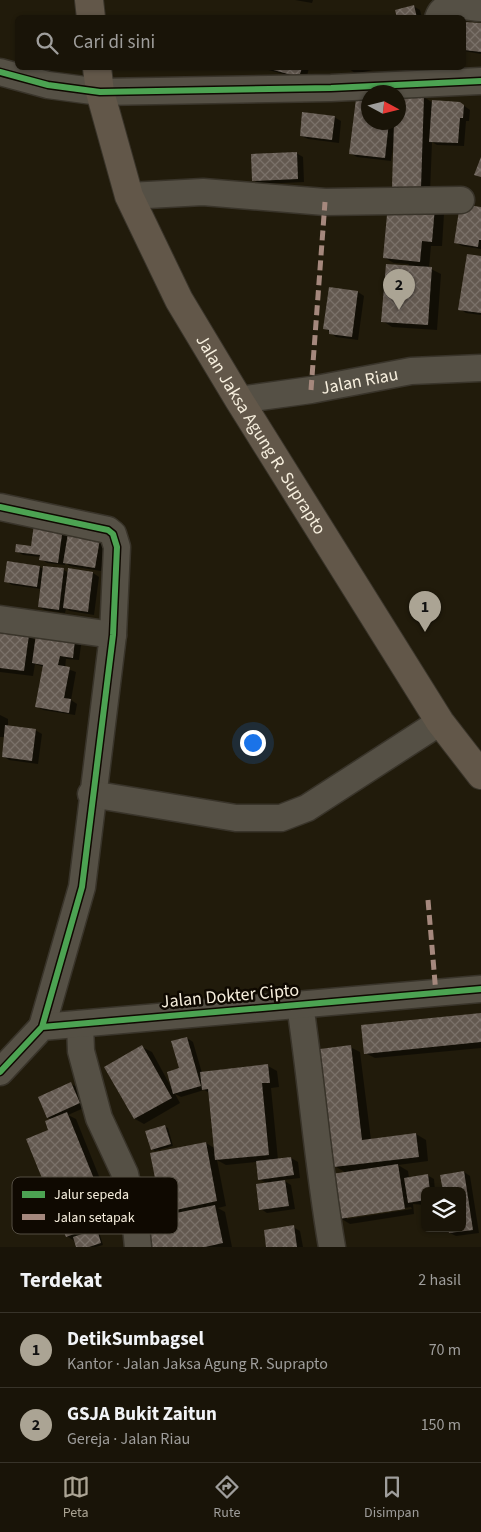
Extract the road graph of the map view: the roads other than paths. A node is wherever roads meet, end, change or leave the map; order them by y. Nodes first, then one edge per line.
1 (89, 0) edge
2 (481, 8) edge
3 (91, 15) edge
4 (439, 15) edge
5 (0, 72) edge
6 (441, 74) edge
7 (98, 80) edge
8 (481, 80) edge
9 (129, 196) junction
10 (461, 200) dead end
11 (481, 368) edge
12 (239, 400) junction
13 (0, 507) edge
14 (0, 619) edge
15 (112, 635) junction
16 (440, 722) junction
17 (481, 774) edge
18 (91, 794) junction
19 (481, 989) edge
20 (300, 1005) junction
21 (80, 1024) junction
22 (42, 1027) junction
23 (0, 1072) edge
24 (125, 1177) edge
25 (137, 1234) edge
26 (138, 1247) edge
27 (332, 1247) edge

1 - 3 main road
2 - 4 street
5 - 7 street
6 - 7 street
6 - 8 street
7 - 9 main road, Jalan Jaksa Agung R. Suprapto
9 - 10 street
9 - 12 main road, Jalan Jaksa Agung R. Suprapto
11 - 12 street, Jalan Riau
12 - 16 main road, Jalan Jaksa Agung R. Suprapto
13 - 15 street
14 - 15 street
15 - 18 street
16 - 17 main road, Jalan Jaksa Agung R. Suprapto
16 - 18 street
18 - 22 street
19 - 20 street, Jalan Dokter Cipto
20 - 21 street, Jalan Dokter Cipto
20 - 27 street
21 - 22 street, Jalan Dokter Cipto
21 - 24 street
22 - 23 street
25 - 26 street

